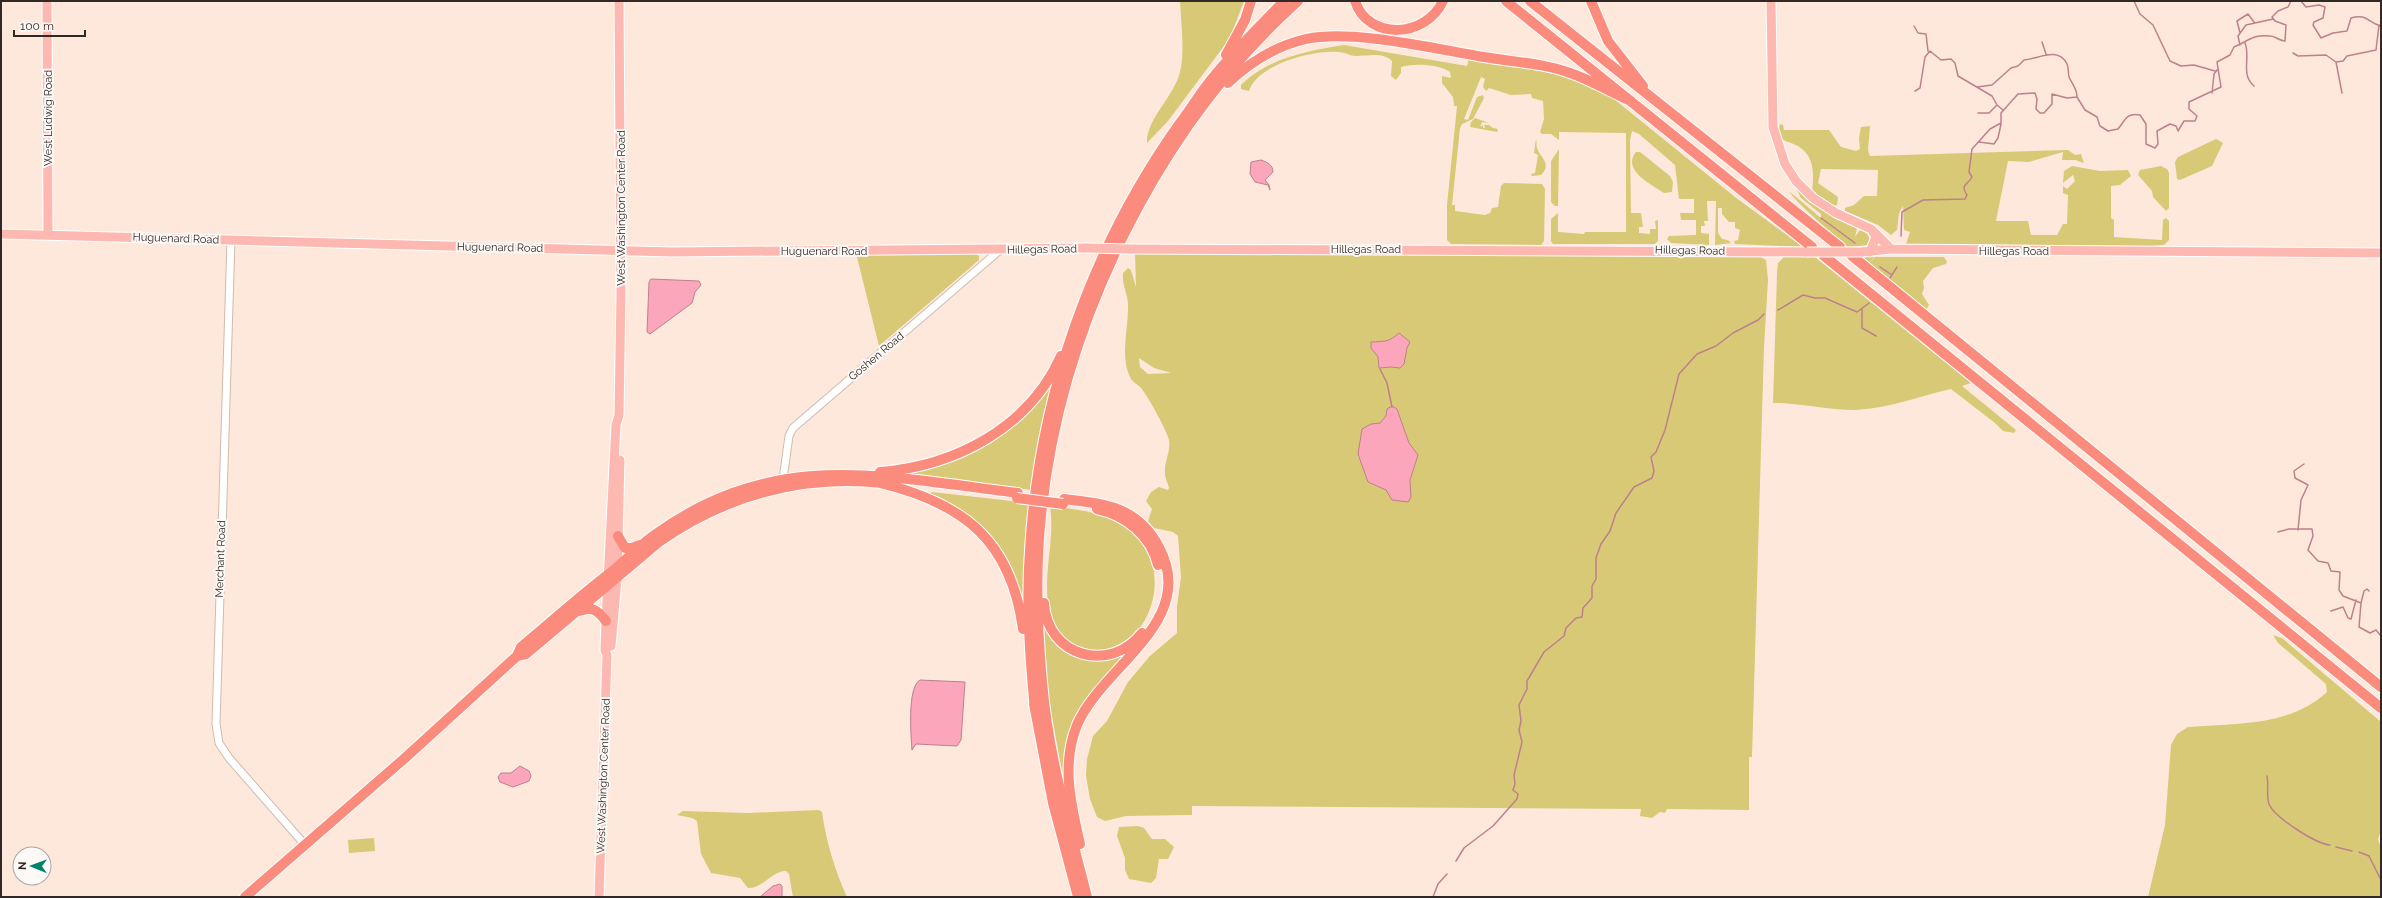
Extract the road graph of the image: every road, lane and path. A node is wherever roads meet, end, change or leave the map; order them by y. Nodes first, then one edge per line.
1 (47, 1) edge
2 (619, 1) edge
3 (1251, 1) edge
4 (1284, 1) edge
5 (1298, 1) edge
6 (1355, 1) edge
7 (1443, 1) edge
8 (1506, 1) edge
9 (1530, 1) edge
10 (1591, 1) edge
11 (1771, 1) edge
12 (1215, 74) junction
13 (1631, 101) junction
14 (1656, 102) junction
15 (1205, 105) junction
16 (1871, 229) junction
17 (1, 234) edge
18 (48, 235) junction
19 (230, 240) junction
20 (1812, 247) dead end
21 (1840, 247) dead end
22 (1891, 249) junction
23 (1000, 250) junction
24 (1873, 250) junction
25 (621, 251) junction
26 (2381, 253) edge
27 (1823, 255) dead end
28 (1851, 255) dead end
29 (1076, 321) junction
30 (619, 415) junction
31 (863, 474) junction
32 (783, 479) junction
33 (880, 483) junction
34 (1017, 495) junction
35 (1064, 501) junction
36 (618, 536) junction
37 (646, 542) junction
38 (1038, 550) junction
39 (614, 574) junction
40 (608, 586) junction
41 (573, 613) junction
42 (606, 621) junction
43 (607, 654) junction
44 (517, 656) junction
45 (2381, 687) edge
46 (2381, 708) edge
47 (1035, 710) junction
48 (306, 846) junction
49 (245, 897) edge
50 (599, 897) edge
51 (1078, 897) edge
52 (1087, 897) edge
53 (1091, 897) edge

1 - 18 main road, West Ludwig Road
2 - 25 main road, West Washington Center Road
3 - 12 highway
4 - 12 highway
5 - 15 highway
6 - 7 highway
8 - 13 highway
9 - 14 highway
10 - 14 highway
11 - 16 main road
12 - 29 highway
13 - 15 highway
13 - 20 highway
14 - 21 highway
15 - 38 highway
16 - 22 main road
16 - 24 main road
17 - 18 main road, Huguenard Road
18 - 19 main road, Huguenard Road
19 - 25 main road, Huguenard Road
19 - 48 street, Merchant Road
22 - 24 main road, Hillegas Road
22 - 26 main road, Hillegas Road
23 - 24 main road, Hillegas Road, bridge
23 - 25 main road, Huguenard Road
23 - 32 street, Goshen Road
25 - 30 main road, West Washington Center Road
27 - 46 highway
28 - 45 highway
29 - 31 highway
29 - 47 highway
30 - 36 main road, West Washington Center Road
30 - 39 main road, West Washington Center Road
31 - 32 highway
31 - 34 highway
32 - 37 highway
33 - 34 highway
33 - 39 highway
33 - 47 highway
34 - 35 highway, bridge
35 - 38 highway
35 - 53 highway
36 - 37 highway
36 - 39 main road, West Washington Center Road
37 - 39 highway
38 - 52 highway
39 - 40 highway
39 - 43 main road, West Washington Center Road
39 - 44 highway
40 - 41 highway
40 - 42 main road, West Washington Center Road
41 - 42 highway
41 - 44 highway
42 - 43 main road, West Washington Center Road
43 - 50 main road, West Washington Center Road
44 - 48 highway
47 - 51 highway
48 - 49 highway

